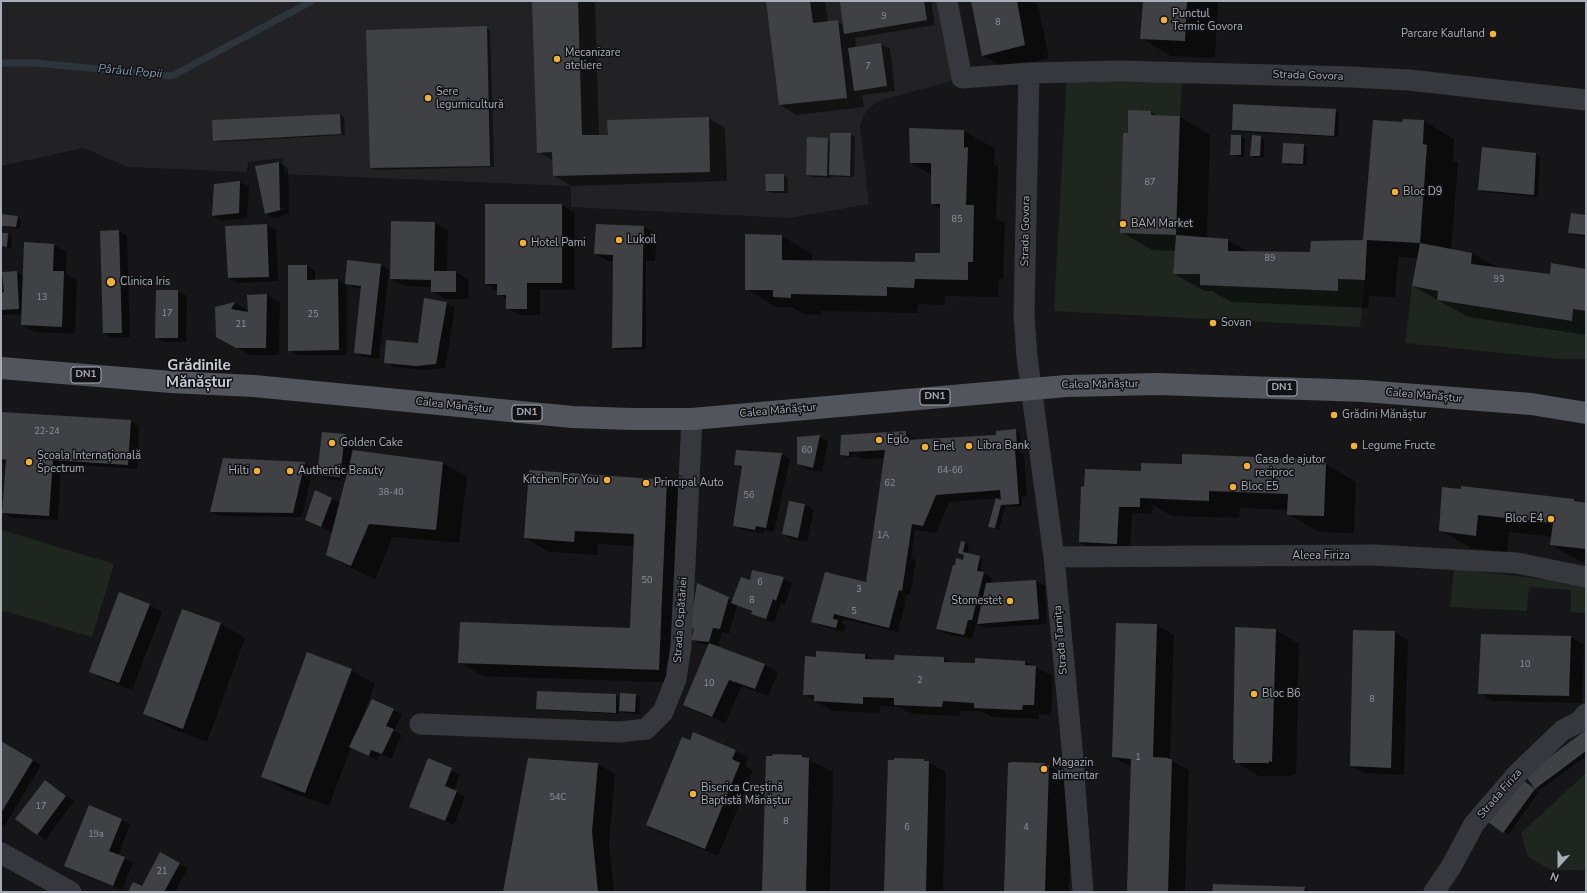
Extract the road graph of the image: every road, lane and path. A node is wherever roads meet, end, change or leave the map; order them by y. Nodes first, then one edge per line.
1 (947, 1) edge
2 (1029, 73) junction
3 (1586, 100) edge
4 (1, 368) edge
5 (1032, 388) junction
6 (1586, 400) edge
7 (1531, 404) junction
8 (1586, 406) edge
9 (1555, 407) junction
10 (1586, 413) edge
11 (1586, 418) edge
12 (692, 419) junction
13 (1054, 557) junction
14 (1586, 578) edge
15 (1586, 714) edge
16 (420, 724) dead end
17 (1, 853) edge
18 (71, 892) edge
19 (1083, 892) edge
20 (1434, 892) edge

1 - 2 street, Strada Govora
2 - 3 street, Strada Govora
2 - 5 street, Strada Govora
4 - 12 main road, Calea Mănăștur / DN1
5 - 7 main road, Calea Mănăștur / DN1
5 - 12 main road, Calea Mănăștur / DN1
5 - 13 street, Strada Tarnița
6 - 7 main road
7 - 9 main road, Calea Mănăștur / DN1
7 - 11 main road
8 - 9 main road, Calea Mănăștur / DN1
9 - 10 main road, Calea Mănăștur / DN1
12 - 16 street, Strada Ospătăriei
13 - 14 street, Aleea Firiza
13 - 19 street, Strada Tarnița
15 - 20 street, Strada Firiza
17 - 18 street

